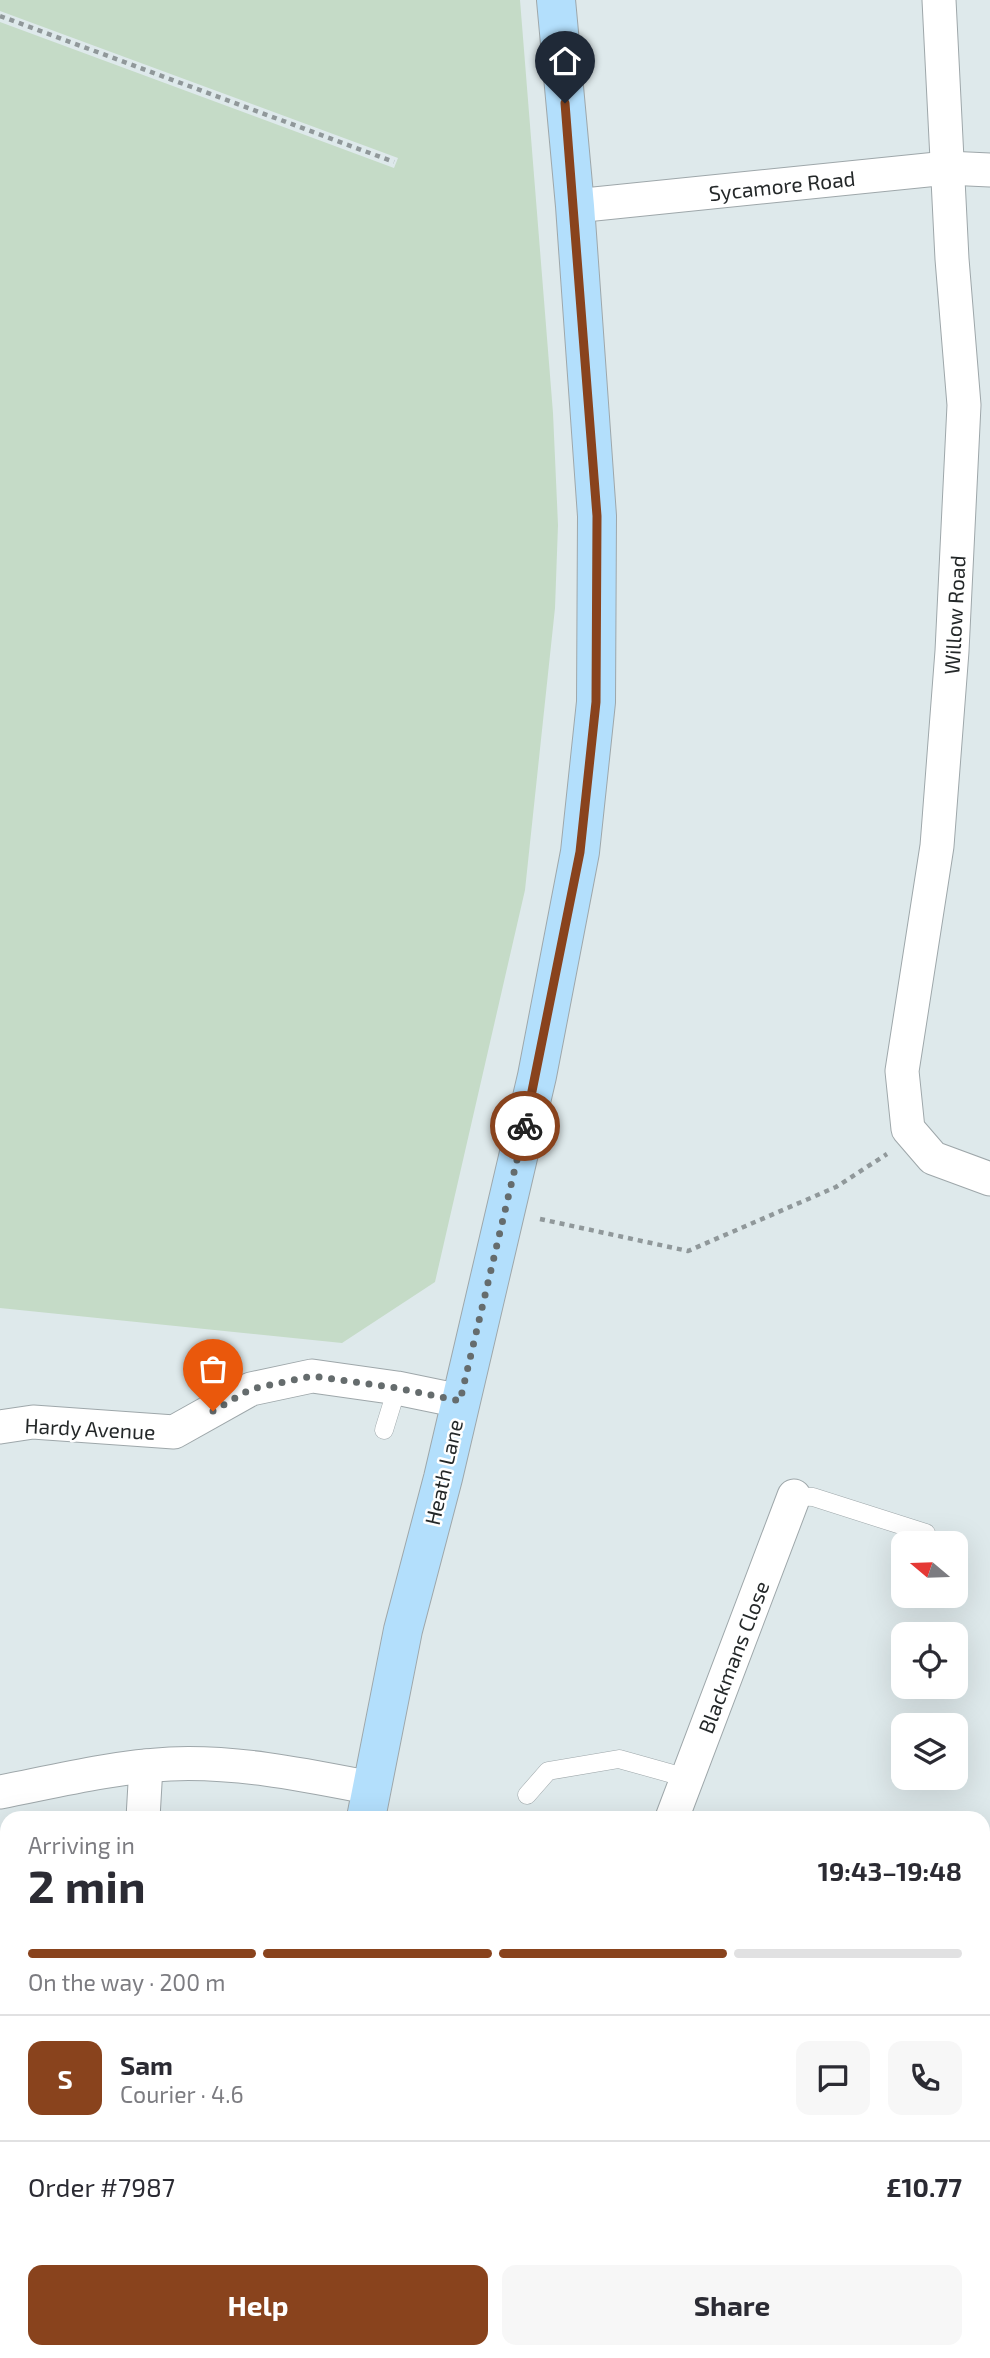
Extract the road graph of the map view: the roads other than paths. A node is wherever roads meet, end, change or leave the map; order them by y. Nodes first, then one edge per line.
1 (556, 0) edge
2 (939, 0) edge
3 (947, 168) junction
4 (990, 170) edge
5 (575, 206) junction
6 (990, 1180) edge
7 (397, 1388) junction
8 (460, 1401) junction
9 (0, 1427) edge
10 (384, 1430) dead end
11 (794, 1496) joint
12 (920, 1531) edge
13 (146, 1766) junction
14 (687, 1778) junction
15 (0, 1792) edge
16 (527, 1795) dead end
17 (369, 1803) edge
18 (143, 1811) edge
19 (675, 1811) edge

1 - 5 street, Heath Lane
2 - 3 street, Willow Road
3 - 4 street, Sycamore Road
3 - 5 street, Sycamore Road
3 - 6 street, Willow Road
5 - 8 street, Heath Lane
7 - 8 street, Hardy Avenue
7 - 9 street, Hardy Avenue
7 - 10 lane
8 - 17 street, Heath Lane
11 - 12 lane
11 - 14 street, Blackmans Close
13 - 15 street
13 - 17 street
13 - 18 street
14 - 16 lane
14 - 19 street, Blackmans Close

